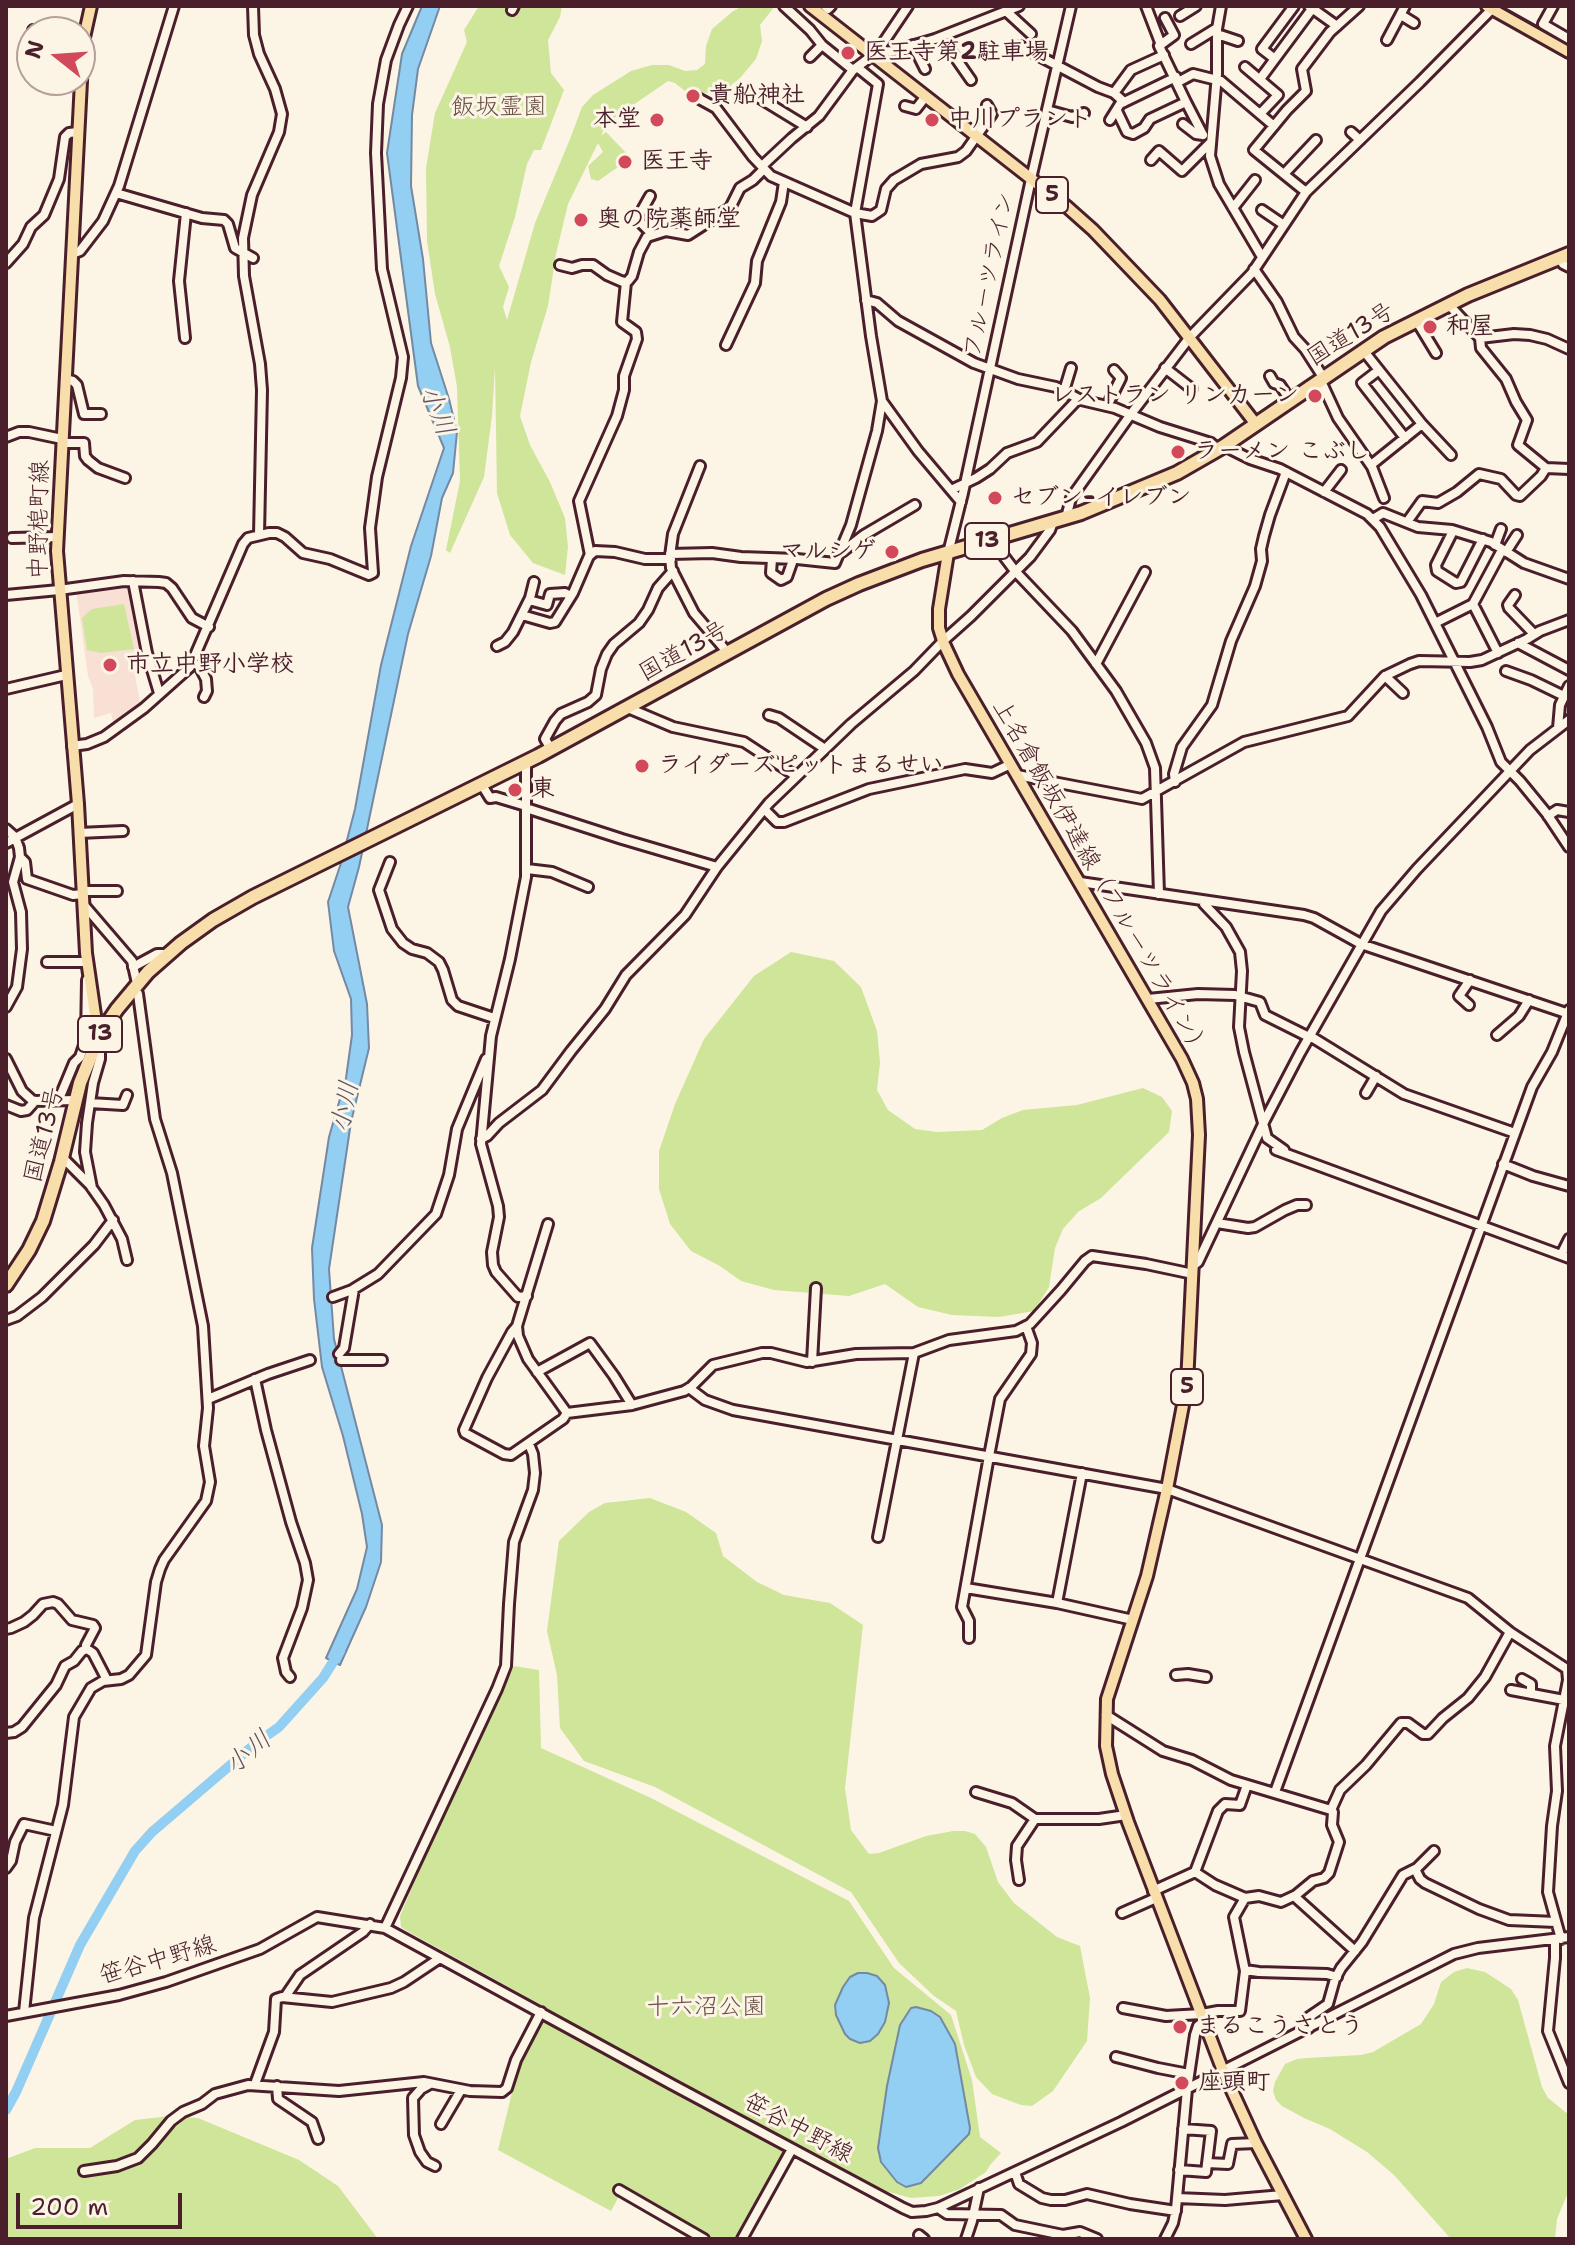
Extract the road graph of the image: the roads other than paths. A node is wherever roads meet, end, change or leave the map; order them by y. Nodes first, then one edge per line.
1 (174, 6) edge
2 (253, 6) edge
3 (408, 6) edge
4 (784, 6) edge
5 (810, 6) edge
6 (907, 6) edge
7 (1019, 6) edge
8 (1071, 6) edge
9 (1146, 6) edge
10 (1196, 6) edge
11 (1221, 6) edge
12 (1359, 6) edge
13 (1553, 6) edge
14 (1310, 7) edge
15 (1490, 7) edge
16 (1289, 8) edge
17 (826, 9) edge
18 (1403, 10) edge
19 (1006, 11) junction
20 (1180, 16) dead end
21 (1165, 18) dead end
22 (1414, 23) dead end
23 (1337, 26) junction
24 (810, 30) junction
25 (1217, 31) junction
26 (1031, 34) dead end
27 (941, 37) junction
28 (1569, 39) edge
29 (1387, 40) dead end
30 (1238, 41) dead end
31 (1191, 44) dead end
32 (822, 45) junction
33 (913, 45) junction
34 (1161, 45) junction
35 (1020, 46) dead end
36 (1569, 52) edge
37 (876, 54) junction
38 (1164, 55) junction
39 (1133, 56) dead end
40 (810, 57) dead end
41 (1275, 59) junction
42 (1058, 66) junction
43 (1138, 67) junction
44 (1245, 67) dead end
45 (855, 69) junction
46 (925, 69) dead end
47 (1177, 79) junction
48 (1260, 79) junction
49 (971, 80) dead end
50 (1216, 80) junction
51 (1114, 93) junction
52 (80, 96) edge
53 (926, 96) junction
54 (696, 97) dead end
55 (758, 97) dead end
56 (1124, 102) junction
57 (1186, 102) junction
58 (987, 105) dead end
59 (905, 106) dead end
60 (1047, 110) junction
61 (1117, 111) junction
62 (1084, 113) dead end
63 (1260, 114) junction
64 (1110, 120) dead end
65 (1183, 124) dead end
66 (1274, 126) junction
67 (807, 127) junction
68 (78, 132) junction
69 (1351, 132) dead end
70 (976, 136) junction
71 (1208, 136) junction
72 (1316, 140) dead end
73 (1360, 140) junction
74 (1151, 160) dead end
75 (763, 168) junction
76 (1284, 174) junction
77 (1031, 179) junction
78 (1255, 180) dead end
79 (784, 182) junction
80 (1306, 192) junction
81 (116, 193) junction
82 (650, 196) dead end
83 (1233, 208) junction
84 (1262, 210) dead end
85 (186, 213) junction
86 (855, 213) junction
87 (1284, 225) junction
88 (652, 234) junction
89 (242, 252) junction
90 (72, 254) junction
91 (1262, 257) junction
92 (253, 258) dead end
93 (1566, 260) edge
94 (6, 263) edge
95 (560, 265) dead end
96 (1254, 269) junction
97 (626, 282) junction
98 (866, 300) junction
99 (1448, 304) junction
100 (1416, 320) junction
101 (1190, 337) junction
102 (185, 338) dead end
103 (1480, 338) junction
104 (726, 345) dead end
105 (1569, 349) edge
106 (1363, 350) junction
107 (1436, 353) dead end
108 (1071, 368) dead end
109 (1165, 368) junction
110 (990, 369) junction
111 (1114, 370) dead end
112 (1379, 370) junction
113 (1270, 376) dead end
114 (1322, 378) junction
115 (65, 379) junction
116 (1192, 389) dead end
117 (1064, 391) junction
118 (1078, 399) junction
119 (1290, 400) junction
120 (882, 401) junction
121 (1107, 406) junction
122 (101, 414) dead end
123 (1131, 414) junction
124 (1255, 423) junction
125 (1422, 424) junction
126 (6, 437) edge
127 (1405, 438) junction
128 (62, 441) junction
129 (1221, 447) junction
130 (1451, 455) dead end
131 (1371, 465) junction
132 (700, 466) dead end
133 (1546, 468) junction
134 (1569, 469) edge
135 (1341, 470) dead end
136 (1286, 472) junction
137 (125, 478) dead end
138 (965, 483) junction
139 (951, 490) junction
140 (1324, 492) junction
141 (1384, 498) dead end
142 (961, 502) junction
143 (915, 505) dead end
144 (1373, 519) junction
145 (1060, 520) junction
146 (1407, 522) junction
147 (1501, 529) dead end
148 (1453, 531) junction
149 (259, 535) junction
150 (1517, 535) dead end
151 (58, 537) junction
152 (12, 538) dead end
153 (994, 539) junction
154 (1483, 539) junction
155 (1501, 549) junction
156 (839, 553) junction
157 (948, 553) junction
158 (590, 555) junction
159 (670, 556) junction
160 (772, 559) junction
161 (793, 560) junction
162 (673, 571) junction
163 (1015, 571) junction
164 (1145, 572) dead end
165 (1569, 579) edge
166 (133, 581) junction
167 (534, 582) dead end
168 (59, 590) junction
169 (6, 595) edge
170 (1515, 595) dead end
171 (571, 596) junction
172 (529, 600) junction
173 (1473, 604) junction
174 (522, 615) junction
175 (1569, 620) edge
176 (1435, 623) junction
177 (209, 627) junction
178 (1534, 634) junction
179 (943, 641) junction
180 (1518, 643) junction
181 (497, 646) dead end
182 (728, 653) junction
183 (1498, 653) junction
184 (1456, 662) junction
185 (193, 663) junction
186 (1096, 664) junction
187 (1569, 670) edge
188 (1506, 671) dead end
189 (66, 675) junction
190 (1385, 676) junction
191 (1569, 686) edge
192 (6, 689) edge
193 (159, 693) junction
194 (1403, 693) dead end
195 (1564, 696) junction
196 (204, 697) dead end
197 (628, 708) junction
198 (769, 715) dead end
199 (1563, 725) edge
200 (1568, 736) edge
201 (72, 746) junction
202 (551, 749) junction
203 (825, 749) junction
204 (526, 762) junction
205 (1011, 764) junction
206 (1509, 771) junction
207 (1017, 775) junction
208 (796, 776) junction
209 (1175, 782) junction
210 (482, 785) junction
211 (1157, 792) junction
212 (78, 804) junction
213 (526, 807) junction
214 (764, 809) junction
215 (1569, 812) edge
216 (1548, 816) junction
217 (6, 829) edge
218 (123, 831) dead end
219 (79, 833) junction
220 (15, 837) junction
221 (6, 843) edge
222 (1569, 847) edge
223 (20, 857) junction
224 (390, 862) dead end
225 (717, 867) junction
226 (527, 869) junction
227 (1080, 882) junction
228 (588, 887) dead end
229 (117, 891) dead end
230 (1159, 894) junction
231 (83, 897) junction
232 (1205, 901) junction
233 (121, 932) dead end
234 (110, 934) junction
235 (1361, 944) junction
236 (168, 954) junction
237 (87, 960) junction
238 (48, 961) dead end
239 (133, 967) junction
240 (90, 977) junction
241 (136, 979) dead end
242 (1470, 980) junction
243 (138, 994) dead end
244 (1240, 996) junction
245 (1148, 999) junction
246 (1529, 1000) junction
247 (1469, 1005) dead end
248 (6, 1007) edge
249 (1568, 1012) edge
250 (494, 1018) junction
251 (1497, 1035) dead end
252 (1309, 1037) junction
253 (97, 1039) junction
254 (489, 1056) junction
255 (6, 1059) edge
256 (1376, 1076) junction
257 (1366, 1093) dead end
258 (127, 1095) dead end
259 (59, 1099) junction
260 (75, 1100) junction
261 (35, 1101) junction
262 (90, 1103) junction
263 (6, 1105) edge
264 (1263, 1126) junction
265 (1515, 1133) junction
266 (481, 1139) junction
267 (1276, 1150) dead end
268 (1287, 1154) junction
269 (62, 1157) junction
270 (1503, 1164) junction
271 (1569, 1186) edge
272 (92, 1188) junction
273 (1306, 1205) dead end
274 (113, 1220) junction
275 (1217, 1223) junction
276 (548, 1224) dead end
277 (1481, 1226) junction
278 (1569, 1239) edge
279 (1565, 1257) edge
280 (127, 1260) dead end
281 (1194, 1269) junction
282 (6, 1285) edge
283 (816, 1288) dead end
284 (354, 1289) junction
285 (527, 1296) junction
286 (333, 1297) dead end
287 (6, 1320) edge
288 (517, 1326) junction
289 (1026, 1326) junction
290 (914, 1353) junction
291 (310, 1360) dead end
292 (382, 1360) dead end
293 (812, 1362) junction
294 (537, 1372) junction
295 (255, 1379) junction
296 (689, 1388) junction
297 (208, 1399) junction
298 (632, 1405) junction
299 (567, 1413) junction
300 (898, 1439) junction
301 (529, 1444) junction
302 (989, 1456) junction
303 (1082, 1473) junction
304 (1167, 1489) junction
305 (878, 1537) dead end
306 (1360, 1558) junction
307 (966, 1588) junction
308 (1057, 1603) junction
309 (1133, 1620) junction
310 (6, 1629) edge
311 (1510, 1632) junction
312 (969, 1638) dead end
313 (86, 1649) junction
314 (1568, 1674) edge
315 (1176, 1675) dead end
316 (290, 1677) dead end
317 (1206, 1677) dead end
318 (1522, 1679) dead end
319 (107, 1680) junction
320 (1511, 1690) dead end
321 (1531, 1694) junction
322 (1564, 1700) junction
323 (1106, 1715) junction
324 (6, 1733) edge
325 (1247, 1785) junction
326 (976, 1792) dead end
327 (1275, 1792) junction
328 (1331, 1810) junction
329 (1126, 1815) junction
330 (1035, 1819) junction
331 (56, 1831) junction
332 (1434, 1851) dead end
333 (6, 1868) edge
334 (1415, 1869) junction
335 (1195, 1872) junction
336 (1019, 1880) dead end
337 (1154, 1894) junction
338 (1294, 1896) junction
339 (1245, 1898) junction
340 (1122, 1913) dead end
341 (1556, 1922) junction
342 (370, 1924) junction
343 (385, 1928) junction
344 (1561, 1938) edge
345 (1355, 1951) junction
346 (440, 1958) junction
347 (1245, 1970) junction
348 (1337, 1977) junction
349 (285, 1997) junction
350 (1123, 2008) dead end
351 (24, 2012) junction
352 (541, 2012) junction
353 (6, 2016) edge
354 (1203, 2018) junction
355 (1309, 2028) junction
356 (1569, 2055) edge
357 (1116, 2057) dead end
358 (1559, 2060) junction
359 (1223, 2071) junction
360 (1189, 2074) junction
361 (431, 2083) junction
362 (1569, 2083) edge
363 (255, 2084) junction
364 (277, 2086) junction
365 (1187, 2089) junction
366 (461, 2090) junction
367 (441, 2124) dead end
368 (1183, 2129) junction
369 (318, 2139) dead end
370 (1256, 2143) junction
371 (792, 2149) junction
372 (1207, 2163) junction
373 (435, 2166) dead end
374 (1179, 2170) junction
375 (84, 2171) dead end
376 (1015, 2172) junction
377 (979, 2188) junction
378 (619, 2190) dead end
379 (1283, 2195) junction
380 (1177, 2198) junction
381 (938, 2208) junction
382 (1176, 2211) junction
383 (974, 2215) junction
384 (1080, 2236) edge
385 (704, 2239) edge
386 (742, 2239) edge
387 (966, 2239) edge
388 (1097, 2239) edge
389 (1165, 2239) edge
390 (1306, 2239) edge

1 - 81 street
2 - 89 street
3 - 149 street
4 - 24 street
5 - 17 main road, 5
6 - 37 street
7 - 19 street
8 - 42 street, フルーツライン
9 - 34 street
10 - 20 street
11 - 25 street
12 - 23 street
13 - 28 street
14 - 23 street
14 - 41 street
15 - 36 main road
15 - 73 street
16 - 41 street
17 - 24 street
17 - 37 main road, 5
18 - 22 street
18 - 29 street
19 - 26 street
19 - 27 street
21 - 34 street
23 - 66 street
24 - 32 street
25 - 30 street
25 - 31 street
25 - 50 street
27 - 33 street
27 - 49 street
32 - 40 street
32 - 45 street
33 - 37 street
33 - 46 street
34 - 38 street
35 - 42 street
37 - 45 street
37 - 53 main road, 5
38 - 43 street
38 - 47 street
39 - 43 street
41 - 48 street
42 - 51 street
42 - 60 street, フルーツライン
43 - 51 street
44 - 48 street
45 - 67 street
45 - 86 street
47 - 50 street
47 - 56 street
47 - 57 street
48 - 63 street
50 - 63 street
50 - 71 street
51 - 56 street
52 - 68 main road, 中野梍町線
53 - 59 street
53 - 70 main road, 5
54 - 75 street
55 - 67 street
56 - 61 street
57 - 61 street
57 - 71 street
58 - 70 street
60 - 62 street
60 - 77 street, フルーツライン
61 - 64 street
63 - 66 street
65 - 71 street
66 - 76 street
67 - 75 street
68 - 90 main road, 中野梍町線
68 - 94 street
69 - 73 street
70 - 77 main road, 5
70 - 86 street
71 - 74 street
71 - 83 street
72 - 76 street
73 - 80 street
75 - 79 street
75 - 88 street
76 - 80 street
77 - 101 main road, 5
77 - 110 street, フルーツライン
78 - 83 street
79 - 86 street
79 - 104 street
80 - 87 street
81 - 85 street
81 - 90 street
82 - 88 street
83 - 91 street
84 - 87 street
85 - 89 street
85 - 102 street
86 - 98 street
87 - 91 street
88 - 97 street
89 - 92 street
89 - 149 street
90 - 115 main road, 中野梍町線
91 - 96 street
93 - 99 highway, 国道13号 / 13
95 - 97 street
96 - 101 street
96 - 114 street
97 - 158 street
98 - 110 street
98 - 120 street
99 - 100 highway, 国道13号 / 13
99 - 103 street
100 - 106 highway, 国道13号 / 13
100 - 107 street
101 - 109 street
101 - 124 main road, 5
103 - 105 street
103 - 133 street
106 - 112 street
106 - 114 highway, 国道13号 / 13
108 - 117 street
109 - 116 street
109 - 123 street
110 - 117 street
110 - 138 street, フルーツライン
111 - 121 street
112 - 125 street
112 - 127 street
113 - 119 street
114 - 119 highway, 国道13号 / 13
114 - 131 street
115 - 122 street
115 - 128 main road, 中野梍町線
117 - 118 street
118 - 121 street
118 - 138 street
119 - 124 highway, 国道13号 / 13
120 - 139 street
120 - 156 street
121 - 123 street
123 - 129 street
123 - 145 street
124 - 129 highway, 国道13号 / 13
125 - 127 street
125 - 130 street
126 - 128 street
127 - 131 street
128 - 137 street
128 - 151 main road, 中野梍町線
129 - 136 street
129 - 145 highway, 国道13号 / 13
131 - 141 street
132 - 159 street
133 - 134 street
133 - 146 street
135 - 140 street
136 - 140 street
136 - 209 street
138 - 139 street
138 - 142 street, フルーツライン
139 - 142 street
140 - 144 street
142 - 157 street, フルーツライン
143 - 156 street
144 - 146 street
144 - 176 street
145 - 153 highway, 国道13号 / 13
145 - 163 street
146 - 148 street
147 - 155 street
148 - 154 street
148 - 154 street
149 - 177 street
150 - 155 street
151 - 152 street
151 - 168 main road, 中野梍町線
153 - 157 highway, 国道13号 / 13
153 - 163 street
154 - 155 street
155 - 165 street
155 - 173 street
156 - 161 street
157 - 179 main road, 上名倉飯坂伊達線（フルーツライン） / 5
157 - 182 highway, 国道13号 / 13
158 - 159 street
158 - 171 street
159 - 160 street
159 - 162 street
160 - 161 street
160 - 161 street
162 - 182 street
162 - 202 street
163 - 179 street
163 - 186 street
164 - 186 street
166 - 168 street
166 - 177 street
166 - 193 street
167 - 172 street
168 - 169 street
168 - 189 main road, 中野梍町線
170 - 178 street
171 - 172 street
171 - 174 street
172 - 174 street
173 - 176 street
173 - 183 street
174 - 181 street
175 - 178 street
176 - 184 street
177 - 185 street
178 - 180 street
179 - 203 street
179 - 205 main road, 上名倉飯坂伊達線（フルーツライン） / 5
180 - 183 street
180 - 187 street
182 - 197 highway, 国道13号 / 13
183 - 184 street
184 - 190 street
184 - 206 street
185 - 193 street
185 - 196 street
186 - 211 street
188 - 195 street
189 - 192 street
189 - 201 main road, 中野梍町線
190 - 194 street
190 - 209 street
191 - 195 street
193 - 201 street
195 - 199 street
197 - 202 highway, 国道13号 / 13
197 - 208 street
198 - 203 street
199 - 200 street
199 - 206 street
201 - 212 main road, 中野梍町線
202 - 204 highway, 国道13号 / 13
203 - 208 street
204 - 210 highway, 国道13号 / 13
204 - 213 street
205 - 207 main road, 上名倉飯坂伊達線（フルーツライン） / 5
205 - 214 street
206 - 216 street
206 - 235 street
207 - 211 street
207 - 227 main road, 上名倉飯坂伊達線（フルーツライン） / 5
208 - 214 street
209 - 211 street
210 - 213 street
210 - 236 highway, 国道13号 / 13
211 - 230 street
212 - 219 main road, 中野梍町線
212 - 220 street
213 - 225 street
213 - 226 street
214 - 225 street
215 - 216 street
216 - 222 street
217 - 220 street
218 - 219 street
219 - 231 main road, 中野梍町線
220 - 221 street
220 - 223 street
223 - 231 street
223 - 248 street
224 - 250 street
225 - 266 street
226 - 228 street
226 - 250 street
227 - 230 street
227 - 245 main road, 上名倉飯坂伊達線（フルーツライン） / 5
229 - 231 street
230 - 232 street
231 - 234 street
231 - 237 main road, 中野梍町線
232 - 235 street
232 - 244 street
233 - 234 street
234 - 239 street
235 - 242 street
235 - 252 street
236 - 239 street
236 - 253 highway, 国道13号 / 13
237 - 238 street
237 - 240 main road, 中野梍町線
239 - 241 street
240 - 253 main road, 中野梍町線
240 - 259 street
242 - 246 street
242 - 247 street
243 - 297 street
244 - 245 street
244 - 252 street
244 - 264 street
245 - 281 main road, 上名倉飯坂伊達線（フルーツライン） / 5
246 - 249 street
246 - 251 street
249 - 265 street
250 - 254 street
252 - 256 street
252 - 264 street
253 - 260 highway, 国道13号 / 13
253 - 262 street
254 - 266 street
254 - 284 street
255 - 261 street
256 - 257 street
256 - 265 street
258 - 262 street
259 - 260 street
259 - 261 street
260 - 269 highway, 国道13号 / 13
261 - 263 street
262 - 272 street
264 - 268 street
264 - 275 street
265 - 270 street
266 - 285 street
267 - 268 street
268 - 277 street
269 - 272 street
269 - 282 highway, 国道13号 / 13
270 - 271 street
270 - 277 street
272 - 274 street
273 - 275 street
274 - 280 street
274 - 287 street
275 - 281 street
276 - 285 street
277 - 279 street
277 - 306 street
278 - 279 street
281 - 289 street
281 - 304 main road, 上名倉飯坂伊達線（フルーツライン） / 5
283 - 293 street
284 - 286 street
284 - 292 street
285 - 288 street
288 - 294 street
288 - 301 street
289 - 290 street
289 - 302 street
290 - 293 street
290 - 300 street
291 - 295 street
293 - 296 street
294 - 298 street
294 - 299 street
295 - 297 street
295 - 316 street
296 - 298 street
296 - 300 street
297 - 319 street
298 - 299 street
299 - 301 street
300 - 302 street
300 - 305 street
301 - 343 street
302 - 303 street
302 - 307 street
303 - 304 street
303 - 308 street
304 - 306 street
304 - 309 main road, 上名倉飯坂伊達線（フルーツライン） / 5
306 - 311 street
306 - 327 street
307 - 308 street
307 - 312 street
308 - 309 street
309 - 323 main road, 上名倉飯坂伊達線（フルーツライン） / 5
310 - 313 street
311 - 314 street
311 - 328 street
313 - 319 street
313 - 324 street
314 - 322 street
315 - 317 street
318 - 321 street
319 - 331 street
320 - 321 street
321 - 322 street
322 - 341 street
323 - 325 street
323 - 329 main road, 上名倉飯坂伊達線（フルーツライン） / 5
325 - 327 street
325 - 335 street
326 - 330 street
327 - 328 street
328 - 338 street
329 - 330 street
329 - 337 main road, 上名倉飯坂伊達線（フルーツライン） / 5
330 - 336 street
331 - 333 street
331 - 351 street
332 - 334 street
334 - 341 street
334 - 345 street
335 - 337 street
335 - 339 street
337 - 340 street
337 - 354 main road, 上名倉飯坂伊達線（フルーツライン） / 5
338 - 339 street
338 - 345 street
339 - 347 street
341 - 344 street
342 - 343 street, 笹谷中野線
342 - 349 street
342 - 351 street, 笹谷中野線
343 - 346 street, 笹谷中野線
344 - 355 street, 笹谷中野線
344 - 358 street
345 - 348 street
346 - 349 street
346 - 352 street, 笹谷中野線
347 - 348 street
347 - 354 street
348 - 355 street
349 - 363 street
350 - 354 street
351 - 353 street, 笹谷中野線
352 - 366 street
352 - 371 street, 笹谷中野線
354 - 359 main road, 上名倉飯坂伊達線（フルーツライン） / 5
354 - 360 street
355 - 359 street, 笹谷中野線
356 - 358 street
357 - 360 street
358 - 362 street
359 - 365 street, 笹谷中野線
359 - 370 main road, 上名倉飯坂伊達線（フルーツライン） / 5
360 - 365 street
361 - 364 street
361 - 366 street
361 - 373 street
363 - 364 street
363 - 375 street
364 - 369 street
365 - 368 street
365 - 376 street, 笹谷中野線
366 - 367 street
368 - 372 street
368 - 374 street
370 - 372 street
370 - 379 main road, 上名倉飯坂伊達線（フルーツライン） / 5
371 - 381 street, 笹谷中野線
371 - 386 street
372 - 374 street
374 - 380 street
376 - 377 street, 笹谷中野線
376 - 382 street
377 - 381 street, 笹谷中野線
377 - 383 street
378 - 385 street
379 - 380 street
379 - 390 main road, 上名倉飯坂伊達線（フルーツライン） / 5
380 - 382 street
381 - 383 street
382 - 389 street
383 - 384 street
383 - 387 street
384 - 388 street

